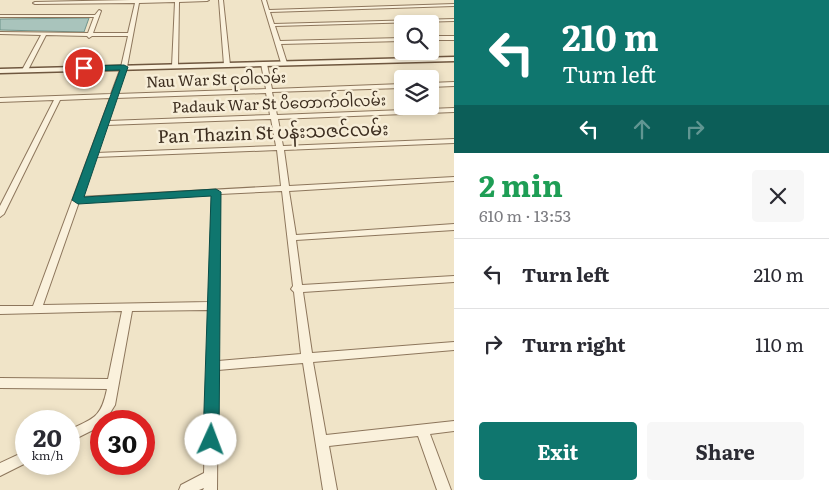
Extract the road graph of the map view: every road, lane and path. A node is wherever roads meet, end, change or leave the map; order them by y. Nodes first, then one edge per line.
1 (177, 0) edge
2 (207, 0) edge
3 (221, 0) edge
4 (264, 0) edge
5 (403, 0) edge
6 (37, 2) edge
7 (137, 2) junction
8 (102, 3) junction
9 (454, 5) edge
10 (409, 7) junction
11 (387, 8) junction
12 (267, 11) junction
13 (0, 16) edge
14 (25, 16) junction
15 (97, 16) junction
16 (394, 17) edge
17 (454, 20) edge
18 (439, 21) edge
19 (394, 22) edge
20 (272, 25) junction
21 (1, 34) edge
22 (44, 34) junction
23 (131, 35) junction
24 (89, 36) junction
25 (439, 38) edge
26 (454, 38) edge
27 (394, 39) edge
28 (277, 43) junction
29 (454, 59) edge
30 (430, 60) edge
31 (439, 60) edge
32 (284, 63) junction
33 (264, 64) junction
34 (227, 65) junction
35 (175, 66) junction
36 (124, 67) junction
37 (24, 70) junction
38 (0, 71) edge
39 (454, 84) edge
40 (439, 85) edge
41 (394, 86) edge
42 (269, 91) junction
43 (113, 96) junction
44 (58, 98) junction
45 (0, 100) edge
46 (454, 110) edge
47 (275, 116) junction
48 (104, 124) junction
49 (454, 141) edge
50 (280, 148) junction
51 (94, 155) junction
52 (454, 179) edge
53 (284, 188) junction
54 (216, 192) junction
55 (78, 200) junction
56 (0, 214) edge
57 (454, 227) edge
58 (291, 238) junction
59 (454, 279) edge
60 (296, 290) junction
61 (214, 306) junction
62 (128, 308) junction
63 (0, 310) edge
64 (36, 310) junction
65 (454, 346) edge
66 (307, 357) junction
67 (214, 366) junction
68 (0, 383) edge
69 (114, 384) junction
70 (454, 426) edge
71 (422, 429) junction
72 (80, 430) edge
73 (321, 441) junction
74 (15, 462) edge
75 (0, 470) edge
76 (210, 483) edge
77 (186, 490) edge
78 (330, 490) edge
79 (444, 490) edge

1 - 2 street
1 - 7 street
1 - 35 street
3 - 34 street
4 - 12 street
5 - 10 street
6 - 8 street
6 - 14 street
7 - 8 street
7 - 23 street
8 - 15 street
9 - 10 street
10 - 11 street
11 - 12 street
11 - 16 street
12 - 20 street
13 - 14 street
14 - 15 street
15 - 24 street
17 - 18 street
19 - 20 street
20 - 28 street
21 - 22 street
22 - 24 street
22 - 37 street
23 - 24 street
23 - 36 street
25 - 26 street
27 - 28 street
28 - 32 street
29 - 31 main road
30 - 32 main road
32 - 33 main road
33 - 34 main road
33 - 42 street
34 - 35 main road
35 - 36 main road
36 - 37 main road
36 - 43 street
37 - 38 main road
39 - 40 street
41 - 42 street, Nau War St ငုဝါလမ်း
42 - 43 street, Nau War St ငုဝါလမ်း
42 - 47 street
43 - 44 street, Nau War St ငုဝါလမ်း
43 - 48 street
44 - 45 street, Nau War St ငုဝါလမ်း
44 - 56 street
46 - 47 street, Padauk War St ပိတောက်ဝါလမ်း
47 - 48 street, Padauk War St ပိတောက်ဝါလမ်း
47 - 50 street
48 - 51 street
49 - 50 street, Pan Thazin St ပန်းသဇင်လမ်း
50 - 51 street, Pan Thazin St ပန်းသဇင်လမ်း
50 - 53 street
51 - 55 street
52 - 53 street
53 - 54 street
53 - 58 street
54 - 55 street
54 - 61 street
55 - 64 street
57 - 58 street
58 - 60 street
59 - 60 street
60 - 66 street
61 - 62 street
61 - 67 street
62 - 64 street
62 - 69 street
63 - 64 street
65 - 66 street
66 - 67 street
66 - 73 street
67 - 76 street
68 - 69 street
69 - 72 street
70 - 71 street
71 - 73 street
71 - 79 street
73 - 78 street
74 - 75 street
76 - 77 street

